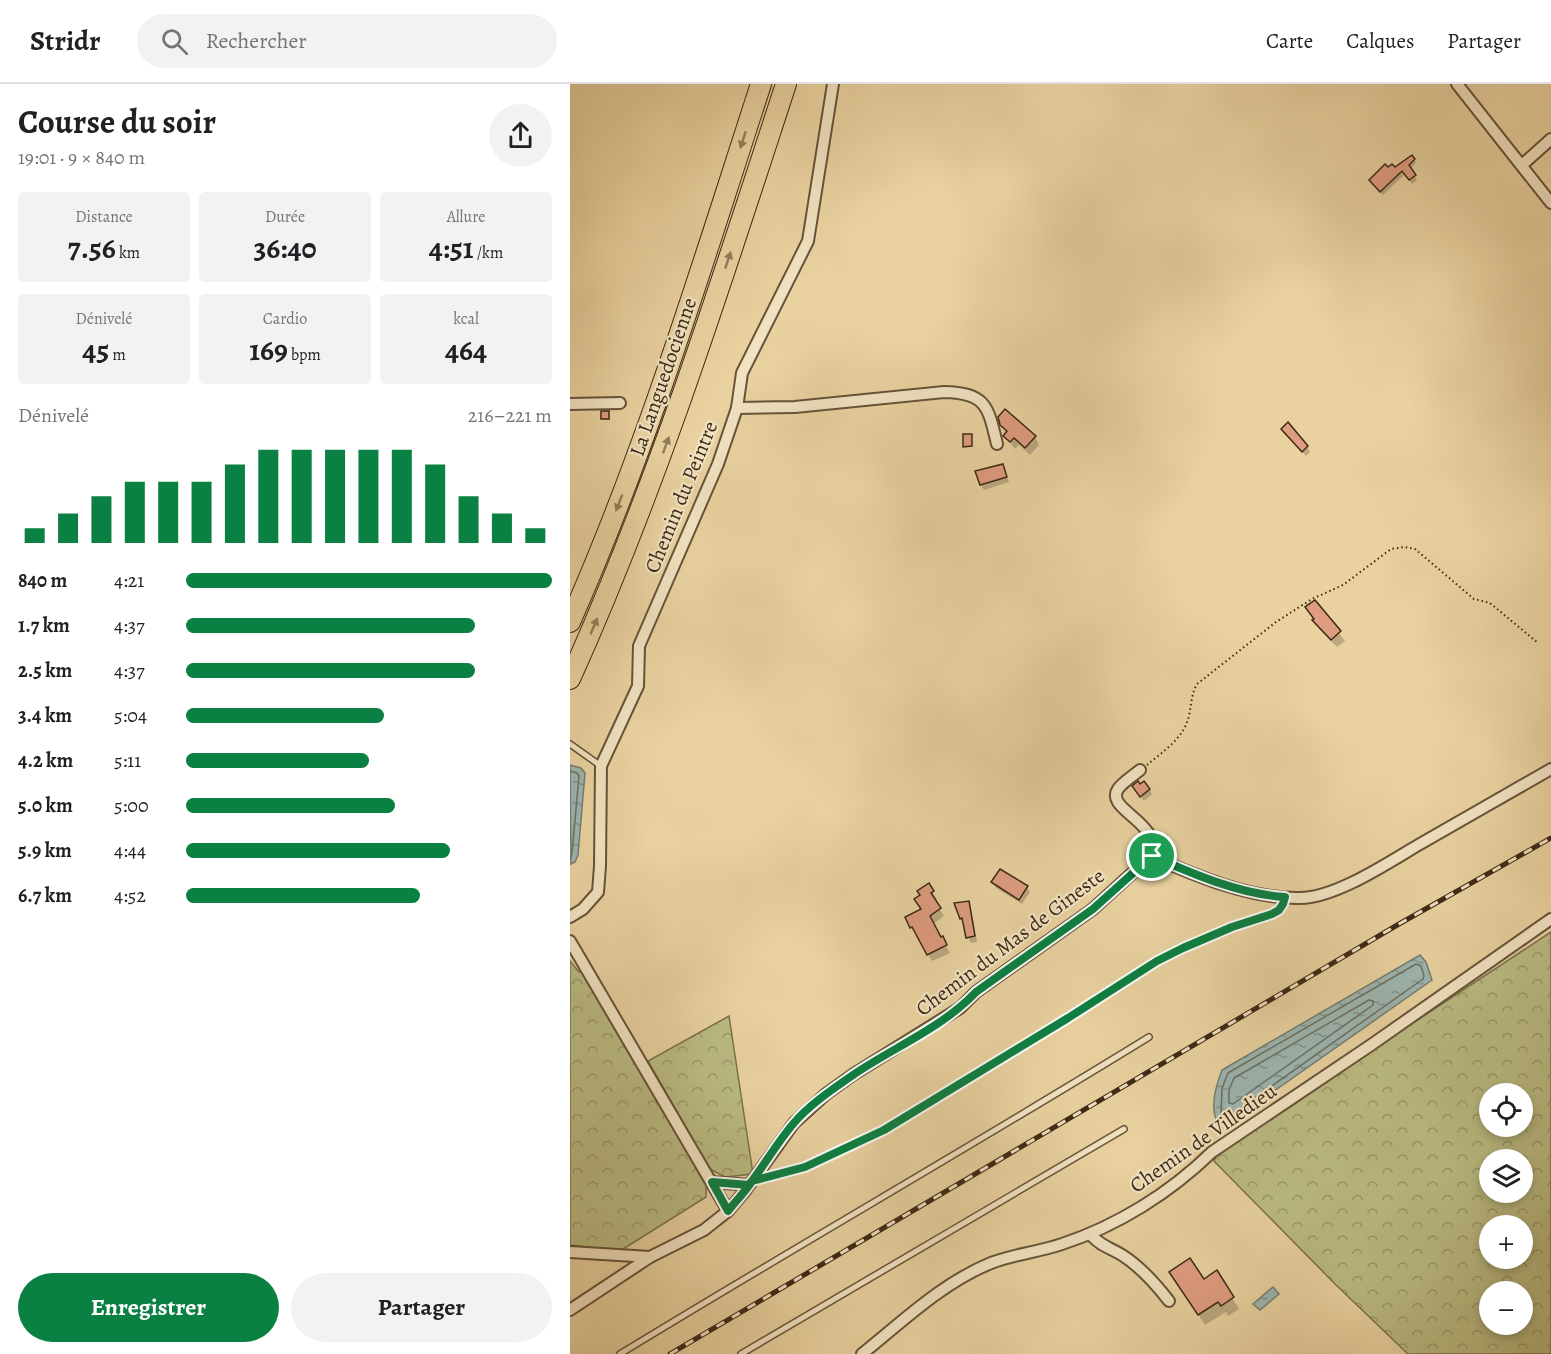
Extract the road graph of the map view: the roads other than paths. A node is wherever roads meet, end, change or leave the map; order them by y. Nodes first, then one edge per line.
1 (761, 84) edge
2 (786, 84) edge
3 (833, 84) edge
4 (1457, 84) edge
5 (1551, 139) edge
6 (1522, 165) junction
7 (1551, 203) edge
8 (620, 403) dead end
9 (570, 404) edge
10 (737, 408) junction
11 (997, 444) dead end
12 (570, 622) edge
13 (570, 680) edge
14 (570, 744) edge
15 (601, 766) junction
16 (1551, 769) edge
17 (1140, 770) road end
18 (1152, 856) junction
19 (570, 918) edge
20 (1551, 920) edge
21 (570, 941) edge
22 (1149, 1037) dead end
23 (1124, 1130) dead end
24 (712, 1182) junction
25 (751, 1183) junction
26 (728, 1211) junction
27 (1090, 1235) junction
28 (570, 1252) edge
29 (650, 1257) junction
30 (1169, 1301) dead end
31 (570, 1310) edge
32 (620, 1354) edge
33 (741, 1354) edge
34 (862, 1354) edge

1 -> 12 highway, La Languedocienne
13 -> 2 highway, La Languedocienne
3 - 10 street, Chemin du Peintre
4 - 6 street
5 - 6 street
6 - 7 street
8 - 9 street
10 - 11 street
10 - 15 street, Chemin du Peintre
14 - 15 lane
15 - 19 street, Chemin du Peintre
16 - 18 street
17 - 18 street
18 - 25 street, Chemin du Mas de Gineste
20 - 27 street, Chemin de Villedieu
21 - 24 street
22 - 32 lane
23 - 33 lane
24 - 25 street
24 - 26 street
25 - 26 street, Chemin du Mas de Gineste
26 - 29 street, Chemin du Mas de Gineste
27 - 30 street
27 - 34 street, Chemin de Villedieu
28 - 29 street
29 - 31 street, Chemin du Mas de Gineste

